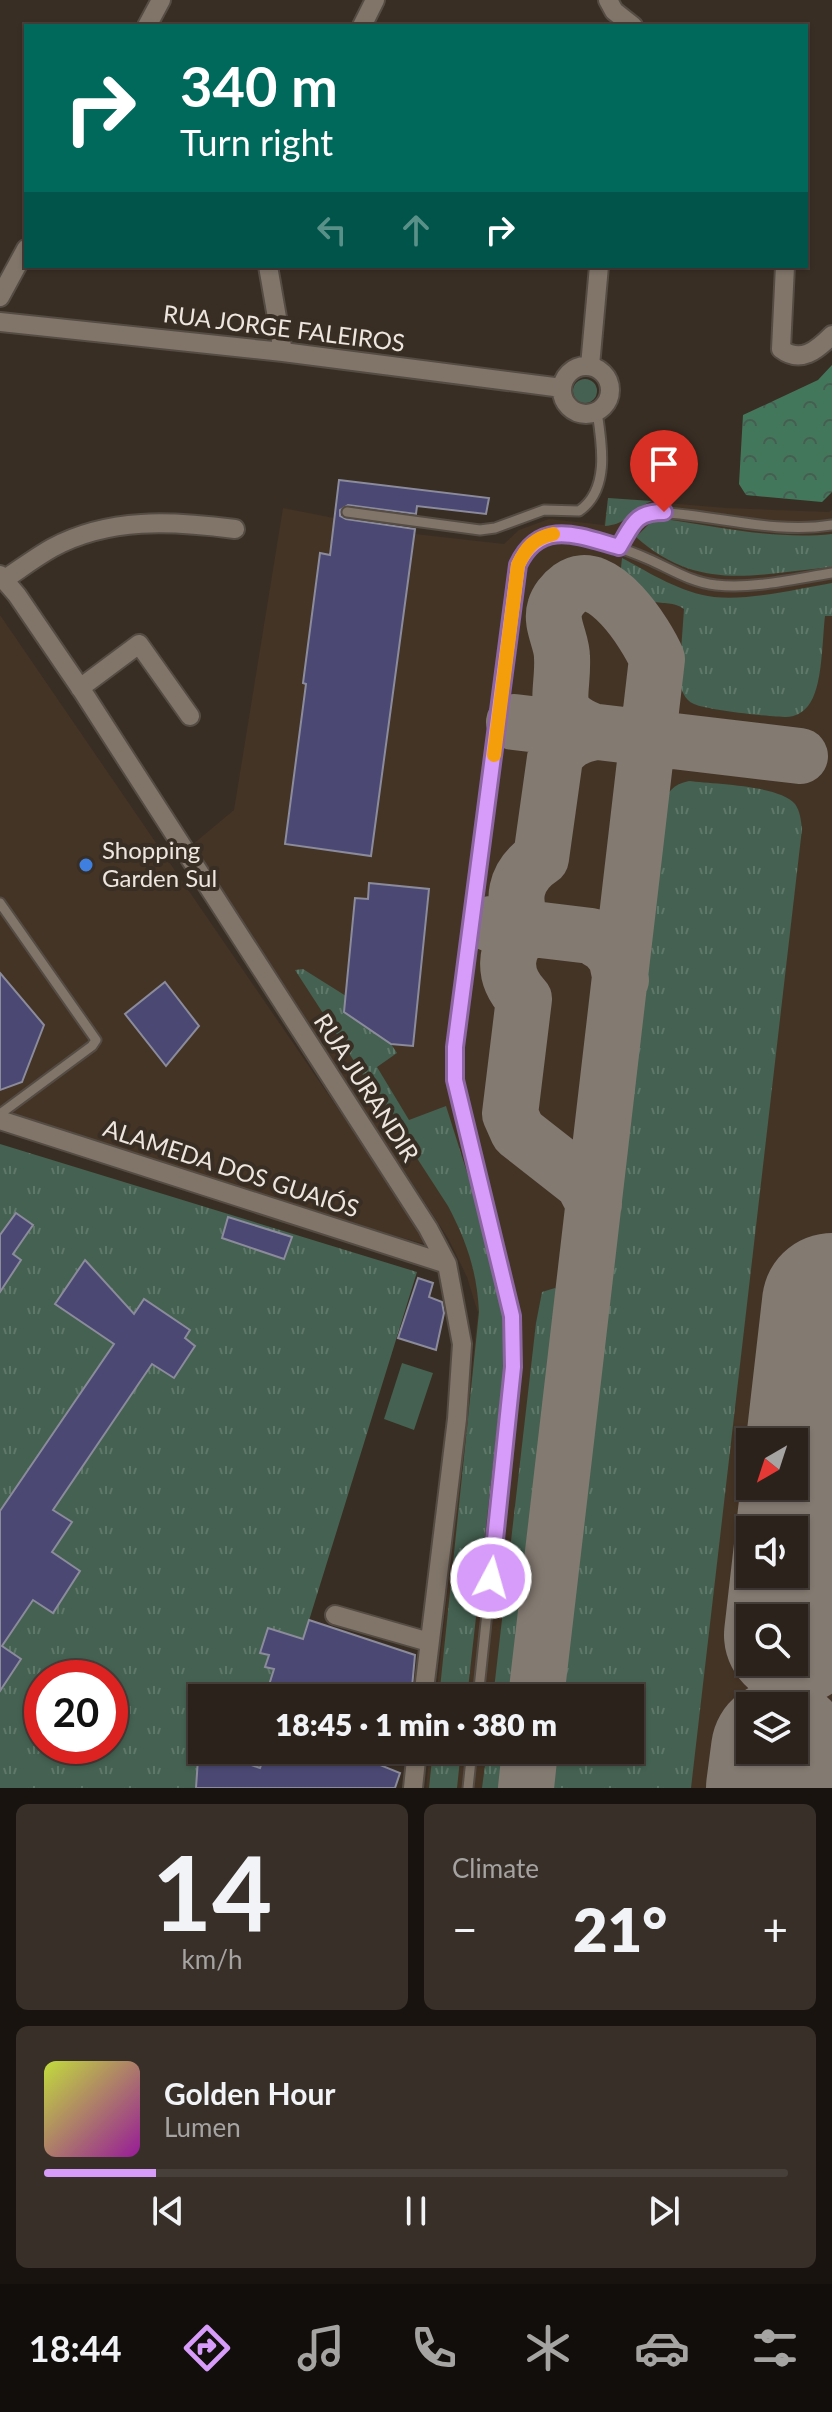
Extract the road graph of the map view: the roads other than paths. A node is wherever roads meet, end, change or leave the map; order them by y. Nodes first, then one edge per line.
1 (161, 0) edge
2 (375, 0) edge
3 (608, 0) edge
4 (148, 24) edge
5 (363, 24) edge
6 (630, 24) edge
7 (24, 253) edge
8 (268, 268) edge
9 (599, 268) edge
10 (785, 268) edge
11 (0, 297) edge
12 (0, 322) edge
13 (832, 335) edge
14 (283, 352) junction
15 (590, 366) junction
16 (562, 388) junction
17 (597, 412) junction
18 (347, 512) dead end
19 (832, 525) edge
20 (235, 529) dead end
21 (619, 547) junction
22 (832, 573) edge
23 (2, 577) edge
24 (80, 688) junction
25 (190, 716) dead end
26 (0, 903) edge
27 (0, 1117) edge
28 (447, 1264) junction
29 (335, 1615) dead end
30 (429, 1642) junction
31 (424, 1684) edge
32 (479, 1684) edge
33 (416, 1764) edge
34 (471, 1764) edge
35 (413, 1788) edge
36 (468, 1788) edge

1 - 4 street
2 - 5 street
3 - 6 street
7 - 11 street
8 - 14 street
9 - 15 street
10 - 13 street
12 - 14 street, RUA JORGE FALEIROS
14 - 16 street, RUA JORGE FALEIROS
15 - 16 street
15 - 17 street
16 - 17 street
17 - 18 lane
19 - 21 lane
20 - 23 street
21 - 22 lane
21 - 32 lane
23 - 24 street, RUA JURANDIR
24 - 25 street
24 - 28 street, RUA JURANDIR
26 - 27 lane
27 - 28 street, ALAMEDA DOS GUAIÓS
28 - 30 street, RUA JURANDIR
29 - 30 street
30 - 31 street, RUA JURANDIR
33 - 35 street
34 - 36 lane

